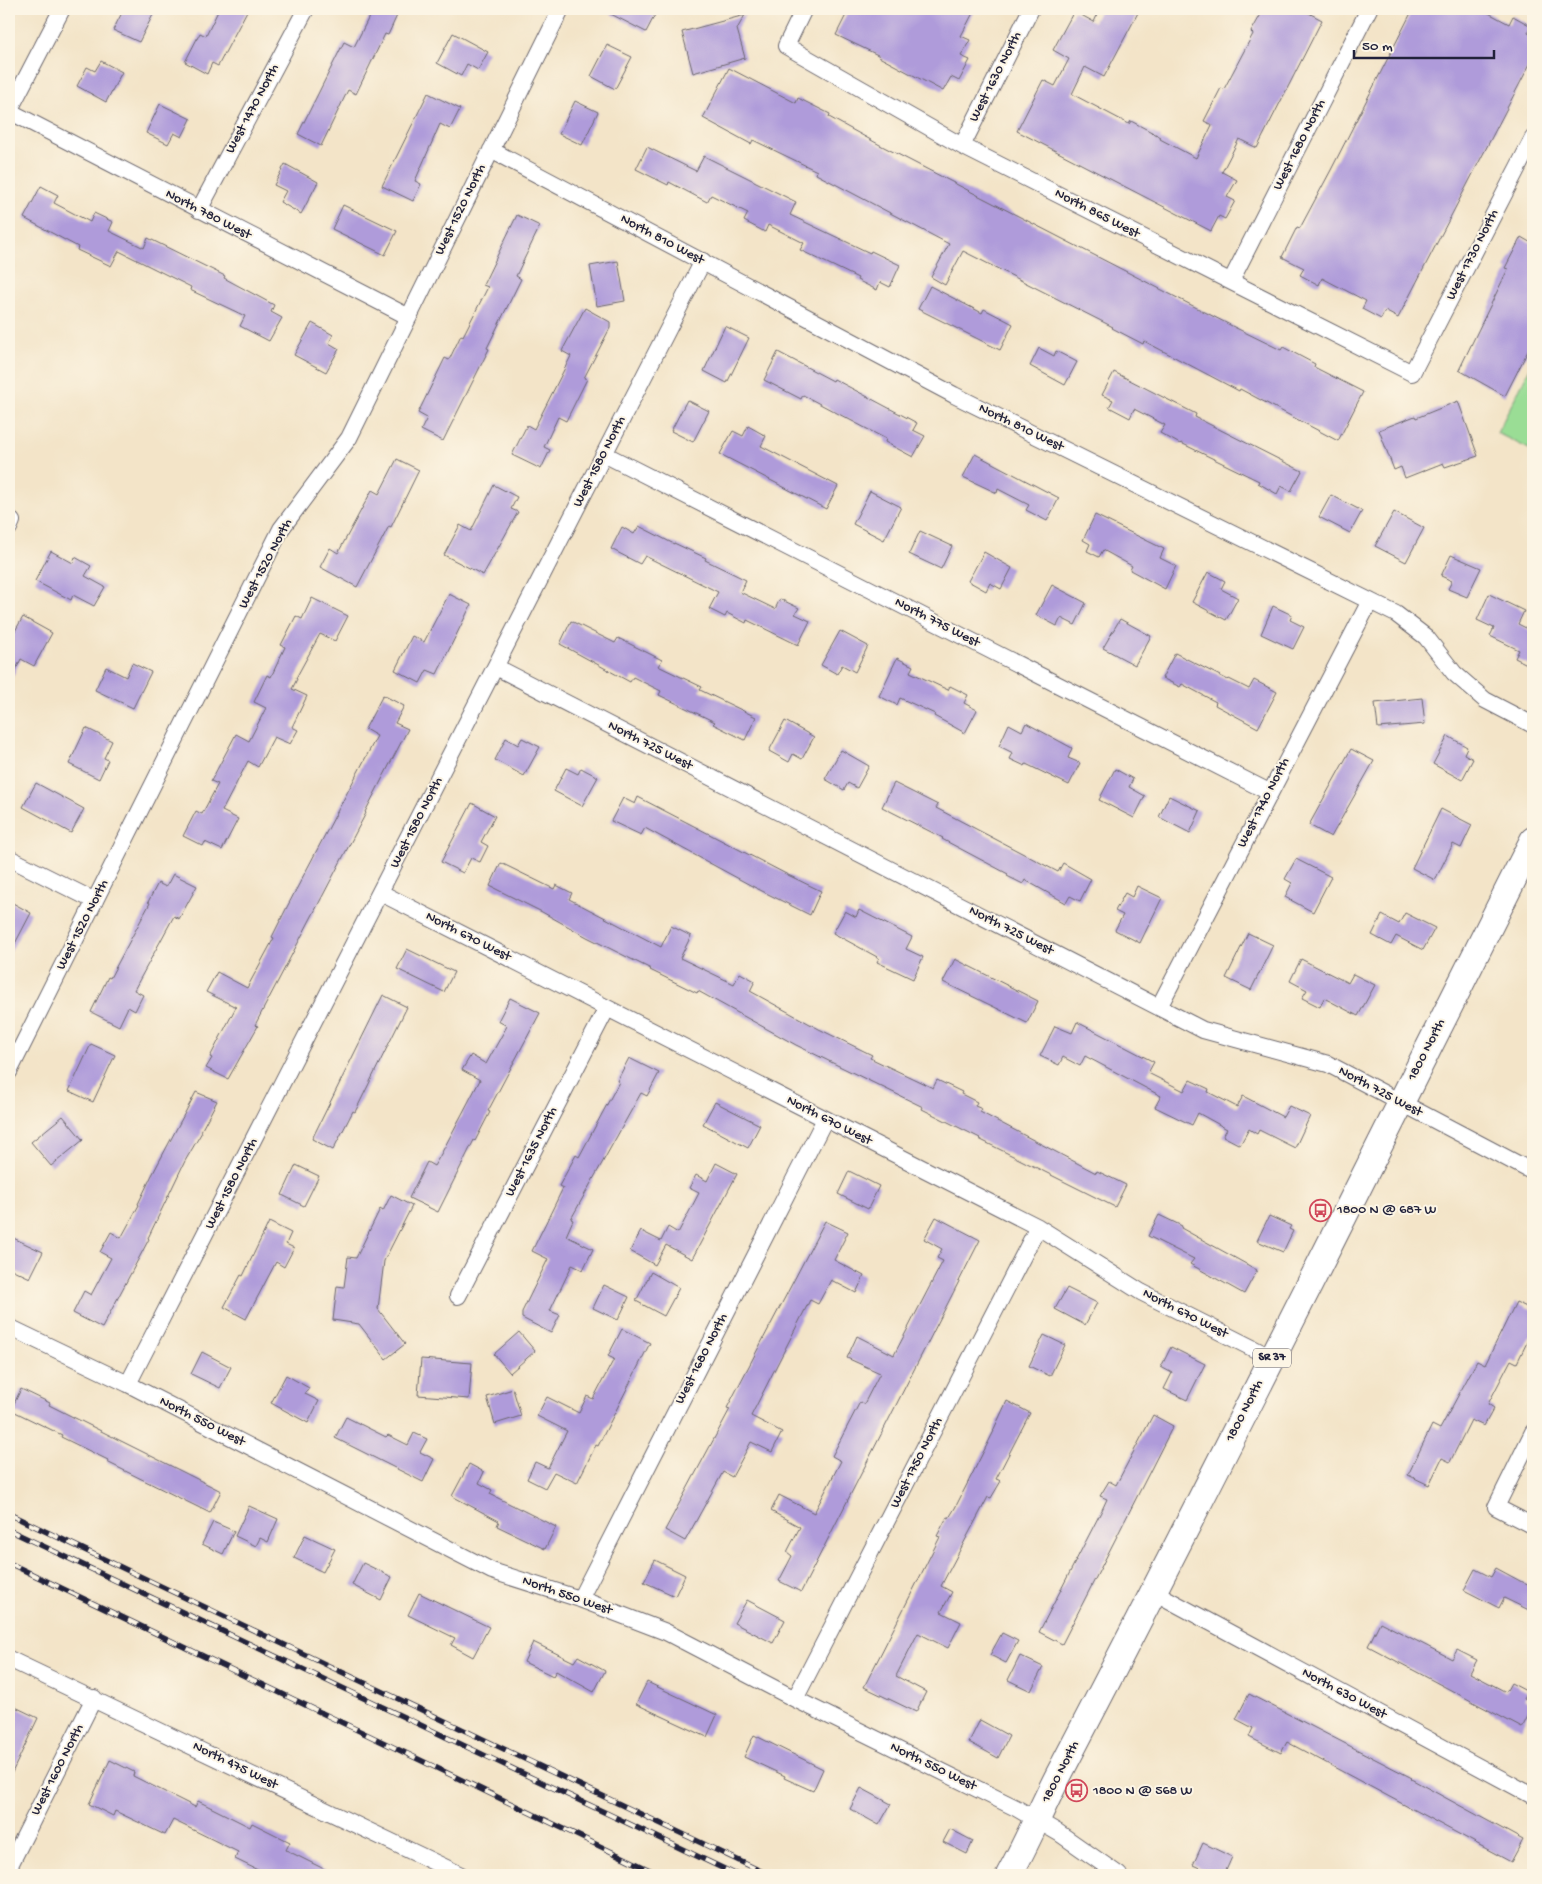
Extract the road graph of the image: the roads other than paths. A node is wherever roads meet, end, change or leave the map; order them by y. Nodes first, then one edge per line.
1 (62, 9) edge
2 (306, 9) edge
3 (561, 9) edge
4 (804, 9) edge
5 (1031, 9) edge
6 (1369, 9) edge
7 (9, 111) edge
8 (1533, 138) edge
9 (962, 146) junction
10 (491, 150) junction
11 (199, 210) junction
12 (703, 261) junction
13 (1231, 281) junction
14 (409, 317) junction
15 (1412, 372) joint
16 (604, 454) junction
17 (1370, 600) junction
18 (496, 667) junction
19 (1533, 725) edge
20 (1269, 792) junction
21 (1533, 840) edge
22 (9, 858) edge
23 (381, 893) junction
24 (94, 901) junction
25 (1159, 1007) junction
26 (607, 1008) junction
27 (9, 1072) edge
28 (1401, 1102) junction
29 (825, 1119) junction
30 (1533, 1172) edge
31 (1038, 1227) junction
32 (458, 1296) dead end
33 (9, 1327) edge
34 (1272, 1358) junction
35 (128, 1384) junction
36 (1533, 1432) edge
37 (1533, 1526) edge
38 (1154, 1592) junction
39 (580, 1599) junction
40 (9, 1659) edge
41 (94, 1698) junction
42 (795, 1699) junction
43 (1533, 1796) edge
44 (1037, 1821) junction
45 (9, 1867) edge
46 (461, 1875) edge
47 (1009, 1875) edge
48 (1119, 1875) edge

1 - 7 street
2 - 11 street, West 1470 North
3 - 10 street, West 1520 North
4 - 9 street, North 865 West
5 - 9 street, West 1630 North
6 - 13 street, West 1680 North
7 - 11 street, North 780 West
8 - 15 street, West 1730 North
9 - 13 street, North 865 West
10 - 12 street, North 810 West
10 - 14 street, West 1520 North
11 - 14 street, North 780 West
12 - 16 street, West 1580 North
12 - 17 street, North 810 West
13 - 15 street, North 865 West
14 - 24 street, West 1520 North
16 - 18 street, West 1580 North
16 - 20 street, North 775 West
17 - 19 street, North 810 West
17 - 20 street, West 1740 North
18 - 23 street, West 1580 North
18 - 25 street, North 725 West
20 - 25 street, West 1740 North
21 - 28 main road, 1800 North / SR 37
22 - 24 street
23 - 26 street, North 670 West
23 - 35 street, West 1580 North
24 - 27 street, West 1520 North
25 - 28 street, North 725 West
26 - 29 street, North 670 West
26 - 32 street, West 1635 North
28 - 30 street, North 725 West
28 - 34 main road, 1800 North / SR 37
29 - 31 street, North 670 West
29 - 39 street, West 1680 North
31 - 34 street, North 670 West
31 - 42 street, West 1750 North
33 - 35 street, North 550 West
34 - 38 main road, 1800 North / SR 37
35 - 39 street, North 550 West
36 - 37 street
38 - 43 street, North 630 West
38 - 44 main road, 1800 North / SR 37
39 - 42 street, North 550 West
40 - 41 street, North 475 West
41 - 45 street, West 1600 North
41 - 46 street, North 475 West
42 - 44 street, North 550 West
44 - 47 main road, 1800 North / SR 37
44 - 48 street, North 550 West

